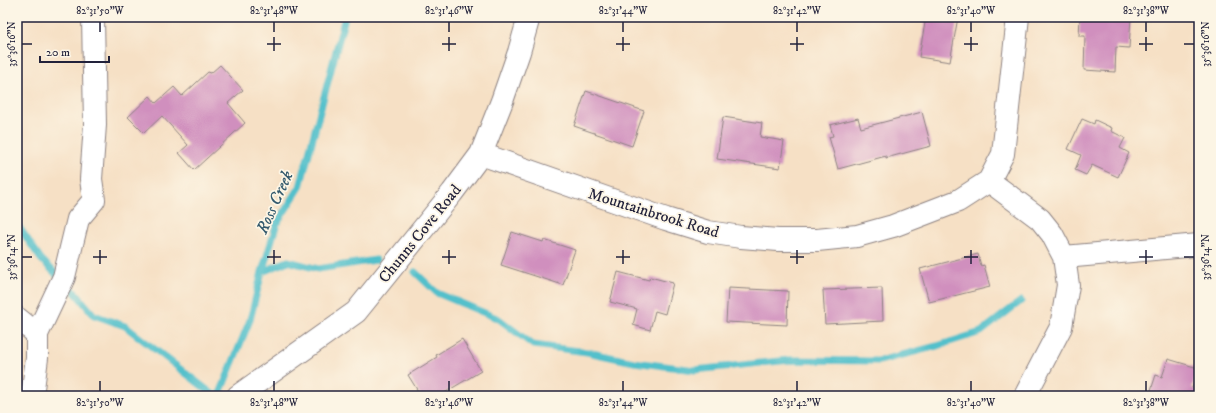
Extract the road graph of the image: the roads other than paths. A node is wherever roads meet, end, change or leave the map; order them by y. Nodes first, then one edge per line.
1 (93, 17) edge
2 (529, 17) edge
3 (1018, 17) edge
4 (481, 154) junction
5 (989, 181) junction
6 (1199, 245) edge
7 (1064, 257) junction
8 (17, 318) edge
9 (37, 334) junction
10 (32, 396) edge
11 (238, 396) edge
12 (1025, 396) edge

1 - 9 street
2 - 4 street, Chunns Cove Road
3 - 5 street, Mountainbrook Road
4 - 5 street, Mountainbrook Road
4 - 11 street, Chunns Cove Road
5 - 7 street
6 - 7 street
7 - 12 street
8 - 9 street
9 - 10 street

